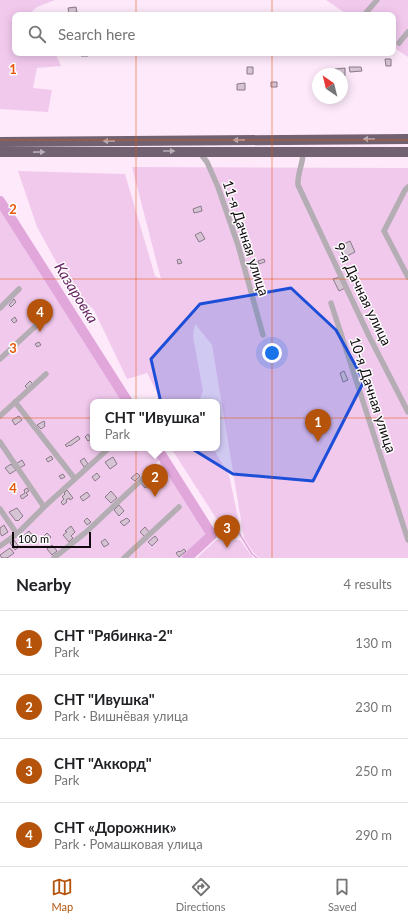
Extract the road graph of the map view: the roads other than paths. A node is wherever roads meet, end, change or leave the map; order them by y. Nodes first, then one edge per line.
1 (377, 0) edge
2 (367, 12) edge
3 (408, 32) edge
4 (399, 43) dead end
5 (406, 139) edge
6 (0, 142) edge
7 (199, 151) junction
8 (0, 152) edge
9 (406, 152) edge
10 (303, 153) junction
11 (408, 188) edge
12 (408, 277) edge
13 (19, 289) dead end
14 (331, 303) dead end
15 (0, 308) edge
16 (42, 321) dead end
17 (263, 335) dead end
18 (0, 359) edge
19 (46, 374) dead end
20 (15, 402) junction
21 (408, 412) edge
22 (0, 416) edge
23 (0, 442) edge
24 (106, 451) edge
25 (152, 470) dead end
26 (75, 479) junction
27 (44, 507) junction
28 (179, 507) dead end
29 (0, 509) edge
30 (17, 534) junction
31 (408, 540) edge
32 (0, 546) edge
33 (54, 558) edge
34 (124, 558) edge

1 - 2 street
3 - 4 street
5 -> 6 highway
5 - 9 highway
8 -> 7 highway
7 - 10 highway
7 - 17 street, 11-я Дачная улица
9 - 10 highway
10 - 21 street, 9-я Дачная улица
11 - 12 street
13 - 15 street
14 - 31 street, 10-я Дачная улица
16 - 18 street
19 - 20 street
20 - 22 street
20 - 26 street
23 - 27 street
24 - 26 street
25 - 33 street
26 - 27 street
27 - 30 street
28 - 34 street
29 - 30 street
30 - 32 street

